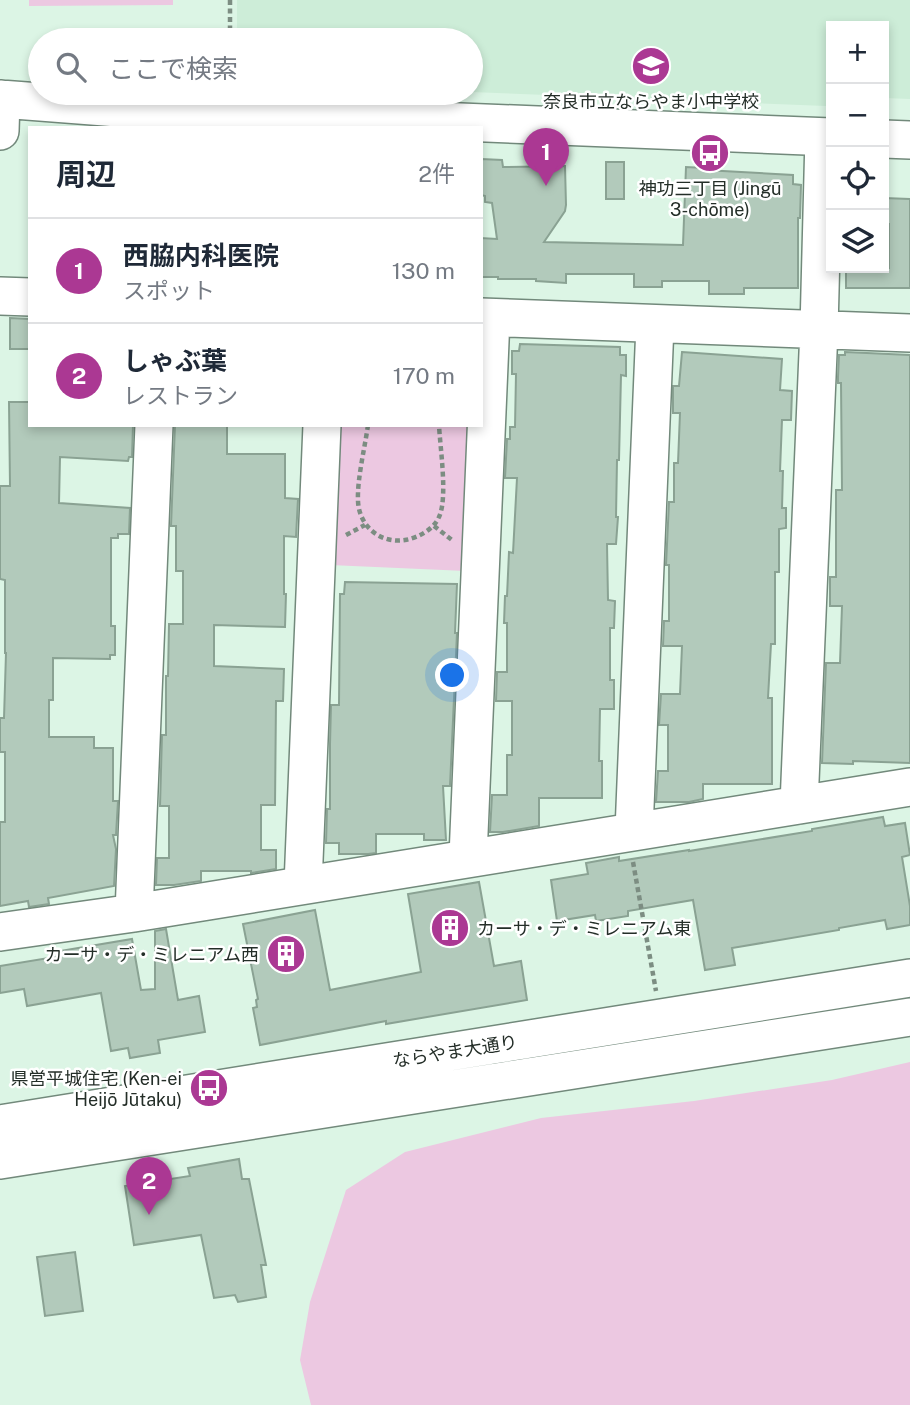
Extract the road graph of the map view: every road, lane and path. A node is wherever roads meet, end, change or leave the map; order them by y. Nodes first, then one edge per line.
1 (230, 0) edge
2 (230, 28) edge
3 (0, 110) edge
4 (826, 137) edge
5 (889, 139) edge
6 (910, 140) edge
7 (827, 147) edge
8 (0, 296) edge
9 (28, 297) edge
10 (486, 317) edge
11 (655, 325) junction
12 (818, 329) junction
13 (910, 333) edge
14 (483, 407) edge
15 (154, 427) edge
16 (322, 427) edge
17 (368, 427) edge
18 (439, 427) edge
19 (482, 427) edge
20 (910, 787) edge
21 (799, 805) junction
22 (634, 831) junction
23 (468, 858) junction
24 (303, 885) junction
25 (134, 913) junction
26 (0, 932) edge
27 (910, 978) edge
28 (657, 996) dead end
29 (910, 1017) edge
30 (0, 1124) edge
31 (0, 1160) edge

1 - 2 path
3 - 4 street
5 - 6 street
7 - 12 street
8 - 9 street
10 - 11 street
10 - 14 street
11 - 12 street
11 - 22 street
12 - 13 street
12 - 21 street
15 - 25 street
16 - 24 street
17 - 18 path
19 - 23 street
20 - 21 street
21 - 22 street
22 - 23 street
22 - 28 path
23 - 24 street
24 - 25 street
25 - 26 street
27 - 30 street, ならやま大通り
29 - 31 street, ならやま大通り

